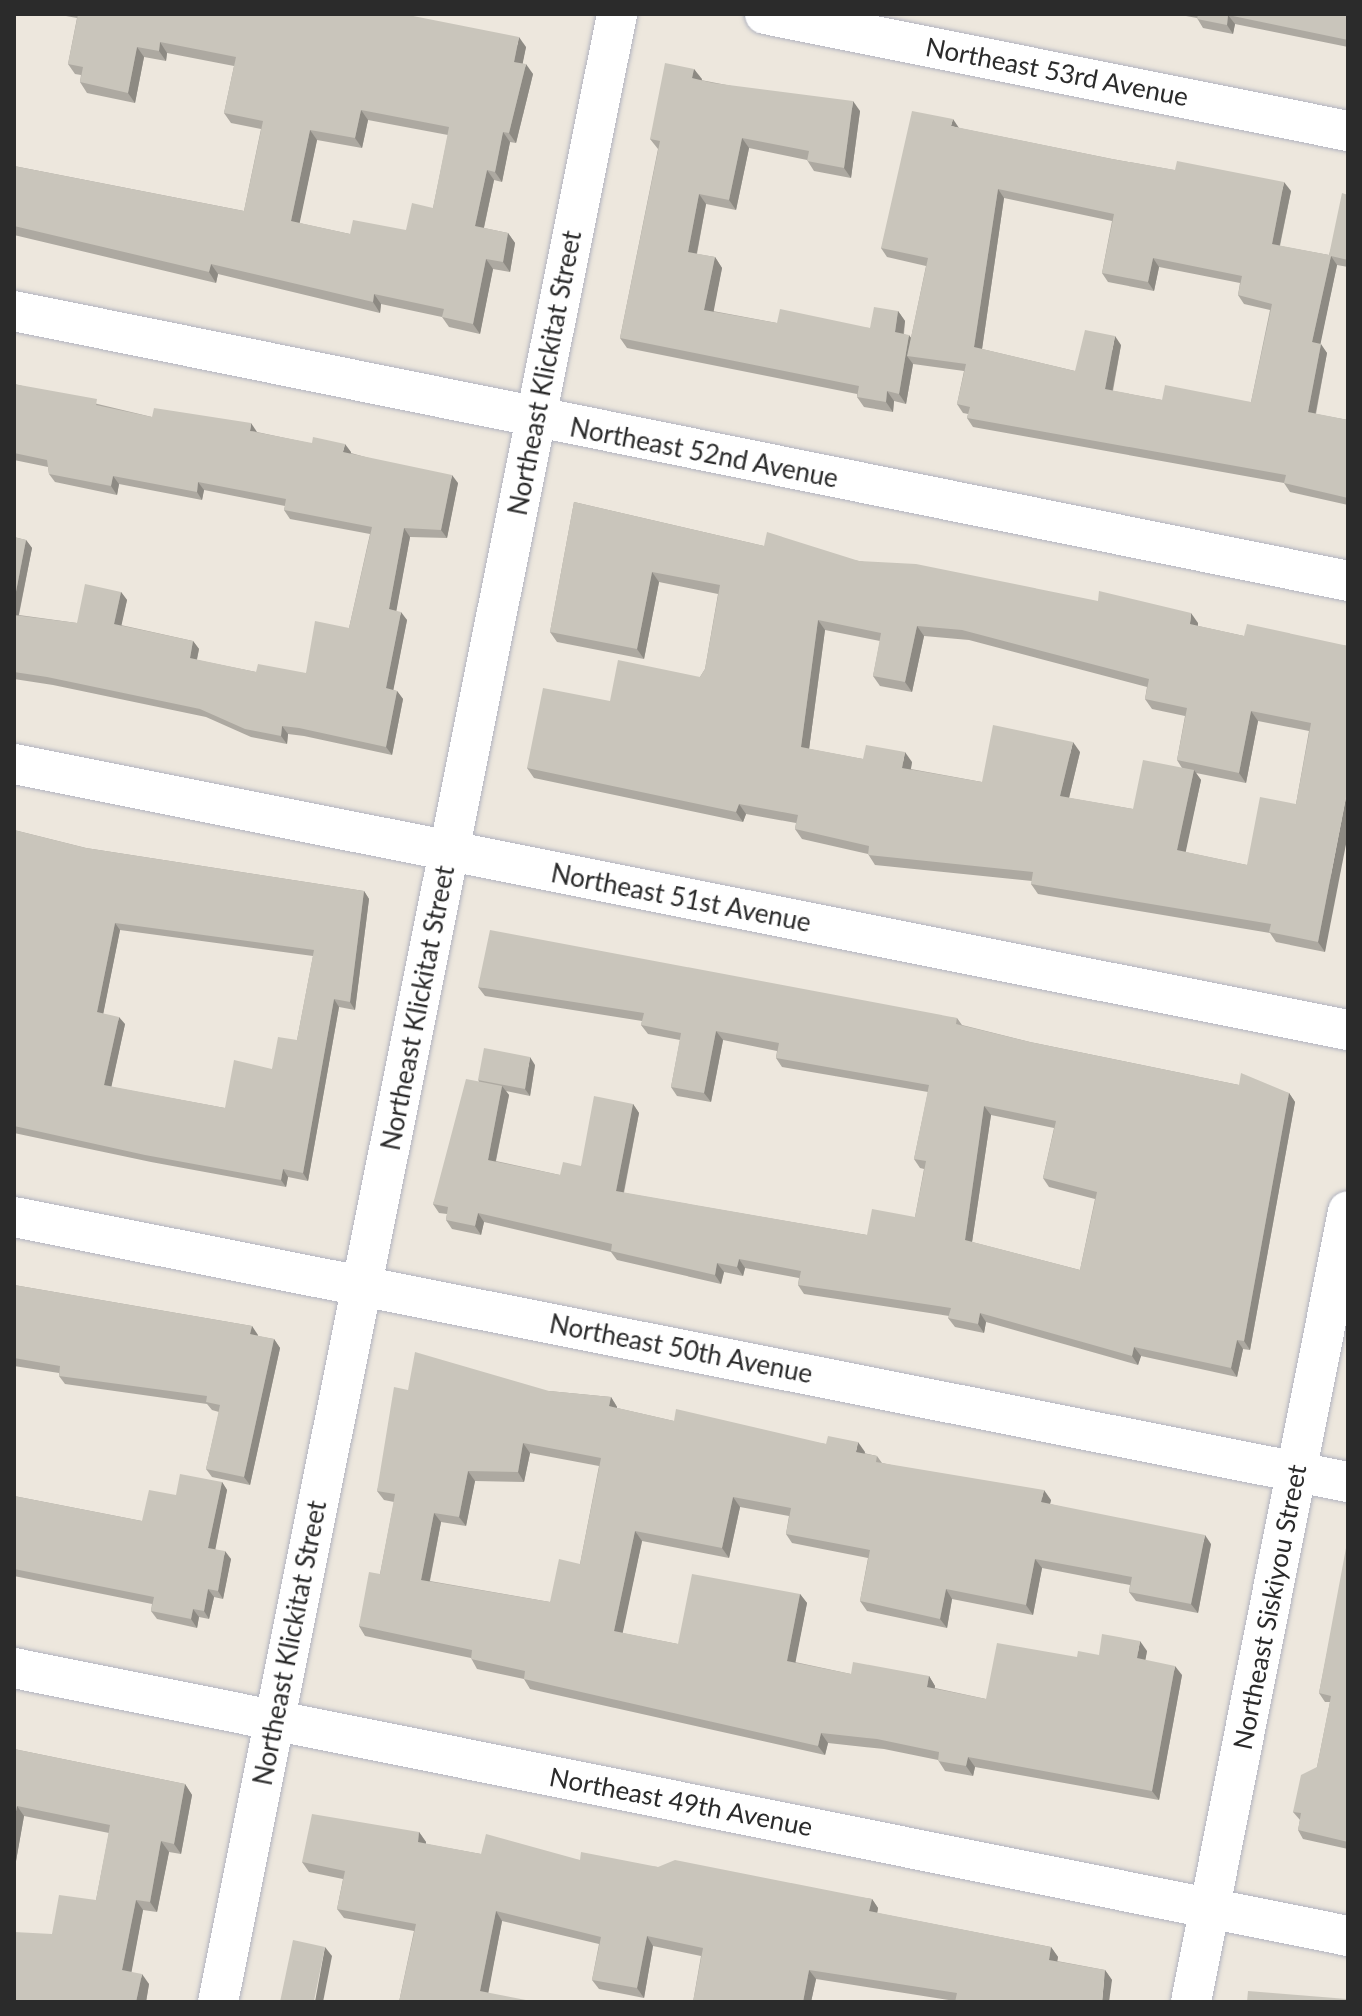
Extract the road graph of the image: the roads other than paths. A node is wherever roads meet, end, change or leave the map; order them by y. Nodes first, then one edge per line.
1 (617, 14) edge
2 (765, 14) edge
3 (1348, 131) edge
4 (14, 311) edge
5 (536, 419) junction
6 (1348, 581) edge
7 (14, 764) edge
8 (449, 852) junction
9 (1348, 1030) edge
10 (1348, 1211) edge
11 (14, 1217) edge
12 (362, 1285) junction
13 (1297, 1472) junction
14 (1348, 1482) edge
15 (14, 1668) edge
16 (275, 1720) junction
17 (1211, 1908) junction
18 (1348, 1936) edge
19 (218, 2002) edge
20 (1191, 2002) edge

1 - 5 street, Northeast Klickitat Street
2 - 3 street, Northeast 53rd Avenue
4 - 5 street, Northeast 52nd Avenue
5 - 6 street, Northeast 52nd Avenue
5 - 8 street, Northeast Klickitat Street
7 - 8 street, Northeast 51st Avenue
8 - 9 street, Northeast 51st Avenue
8 - 12 street, Northeast Klickitat Street
10 - 13 street, Northeast Siskiyou Street
11 - 12 street, Northeast 50th Avenue
12 - 13 street, Northeast 50th Avenue
12 - 16 street, Northeast Klickitat Street
13 - 14 street, Northeast 50th Avenue
13 - 17 street, Northeast Siskiyou Street
15 - 16 street, Northeast 49th Avenue
16 - 17 street, Northeast 49th Avenue
16 - 19 street, Northeast Klickitat Street
17 - 18 street, Northeast 49th Avenue
17 - 20 street, Northeast Siskiyou Street

